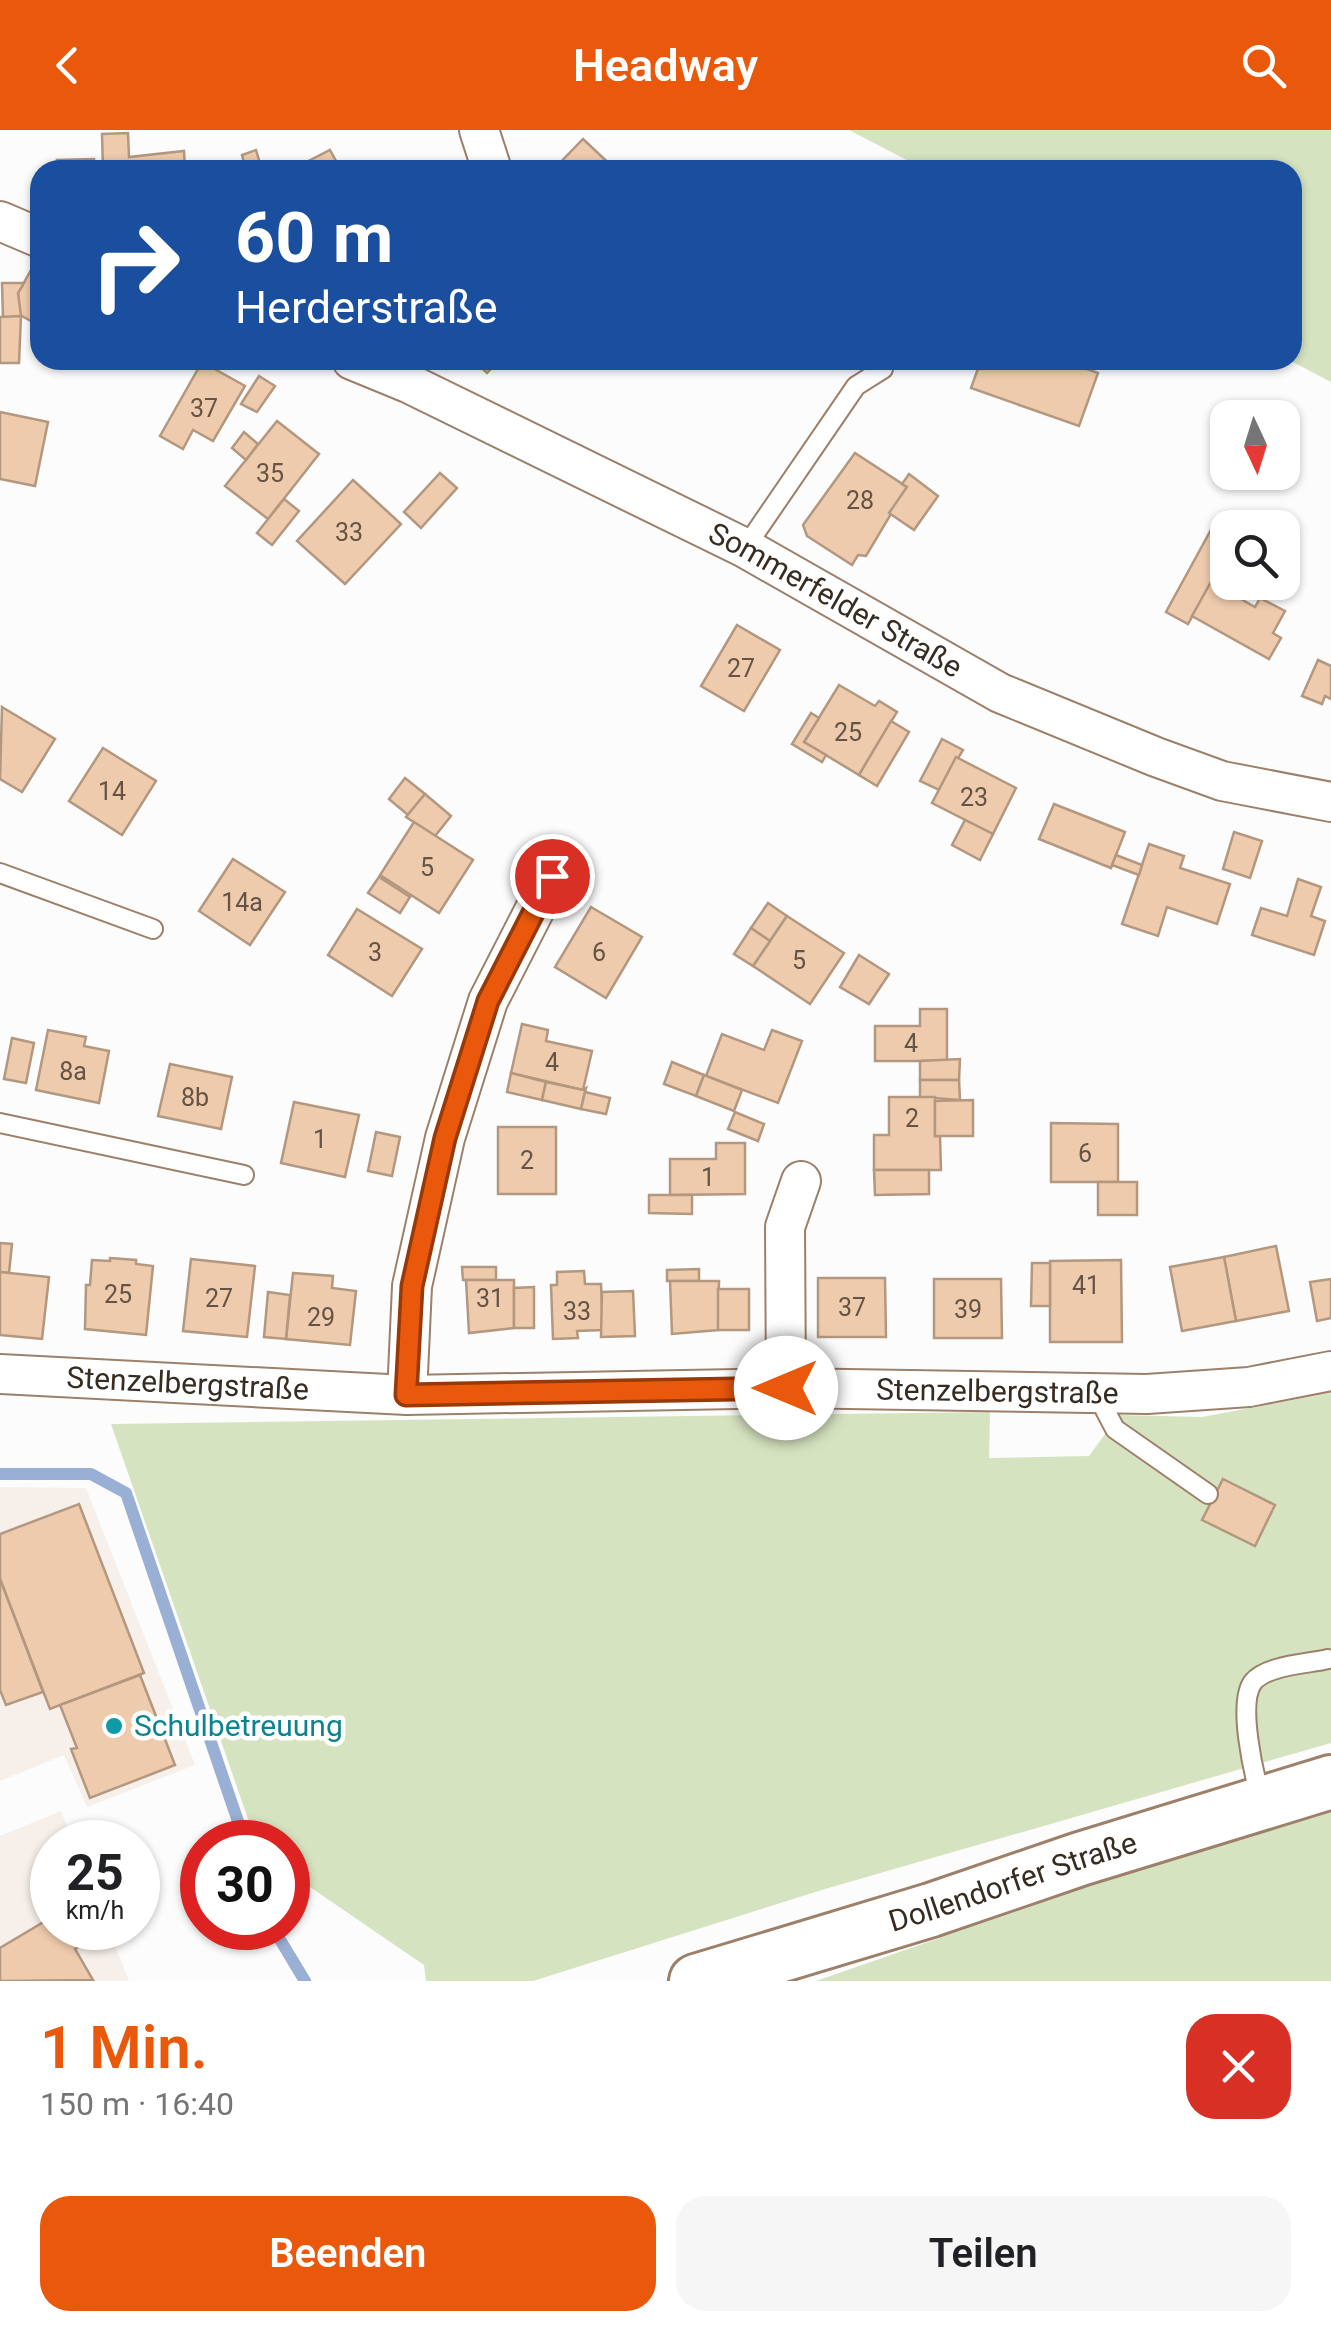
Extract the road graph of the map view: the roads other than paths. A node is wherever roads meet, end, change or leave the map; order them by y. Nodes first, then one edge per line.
1 (479, 130) edge
2 (489, 160) edge
3 (0, 221) edge
4 (30, 234) edge
5 (376, 370) edge
6 (881, 370) edge
7 (744, 548) junction
8 (1331, 802) edge
9 (0, 872) edge
10 (552, 876) dead end
11 (153, 929) dead end
12 (0, 1123) edge
13 (244, 1175) dead end
14 (800, 1181) dead end
15 (1331, 1371) edge
16 (0, 1374) edge
17 (786, 1388) junction
18 (1105, 1393) junction
19 (406, 1395) junction
20 (1208, 1494) dead end
21 (1328, 1660) dead end
22 (1331, 1782) edge
23 (1262, 1802) junction
24 (696, 1981) edge

1 - 2 street
3 - 4 street
5 - 7 street, Sommerfelder Straße
6 - 7 lane
7 - 8 street, Sommerfelder Straße
9 - 11 lane
10 - 19 street
12 - 13 lane
14 - 17 street
15 - 18 street, Stenzelbergstraße
16 - 19 street, Stenzelbergstraße
17 - 18 street, Stenzelbergstraße
17 - 19 street, Stenzelbergstraße
18 - 20 lane
21 - 23 lane
22 - 23 main road, Dollendorfer Straße
23 - 24 main road, Dollendorfer Straße

